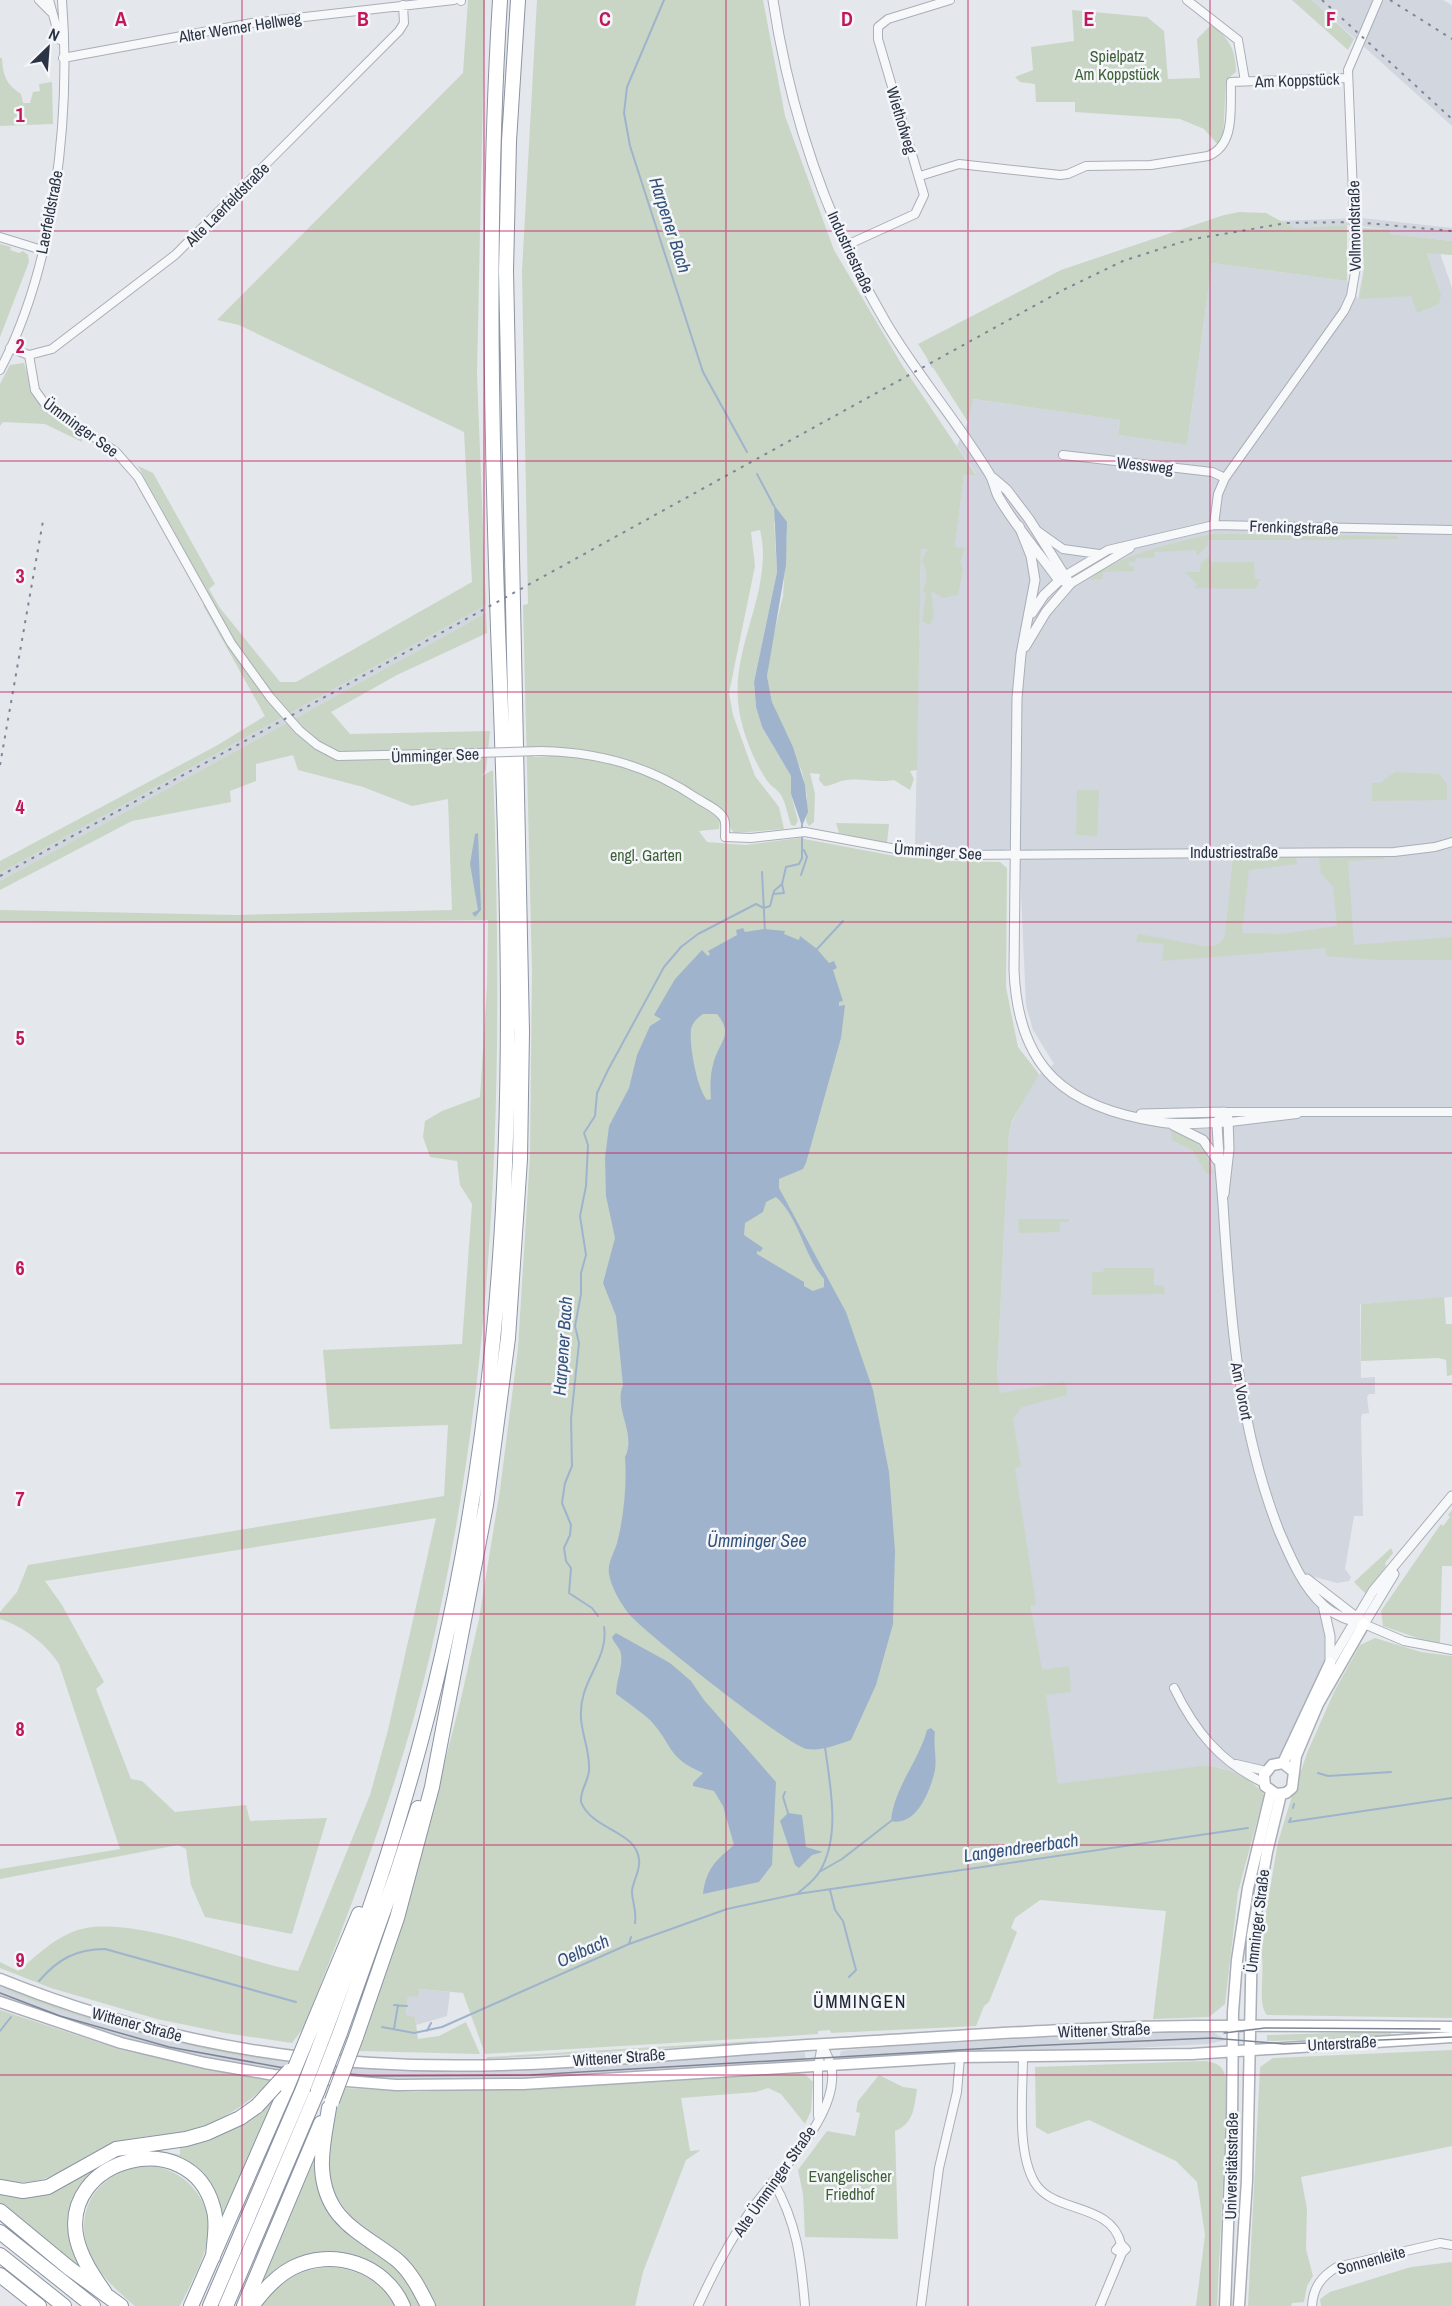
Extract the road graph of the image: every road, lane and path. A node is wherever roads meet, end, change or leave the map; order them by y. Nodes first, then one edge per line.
1 (39, 0) edge
2 (49, 0) edge
3 (62, 0) edge
4 (459, 0) edge
5 (500, 0) edge
6 (518, 0) edge
7 (773, 0) edge
8 (950, 0) edge
9 (1187, 0) edge
10 (1378, 0) edge
11 (404, 5) junction
12 (51, 12) junction
13 (62, 47) junction
14 (63, 58) junction
15 (1348, 78) junction
16 (1245, 81) junction
17 (920, 176) junction
18 (0, 237) edge
19 (847, 245) junction
20 (42, 250) junction
21 (10, 348) junction
22 (29, 355) junction
23 (0, 370) edge
24 (1063, 455) dead end
25 (991, 477) junction
26 (1225, 478) junction
27 (1214, 525) junction
28 (1019, 526) junction
29 (1035, 528) junction
30 (1452, 530) edge
31 (1139, 543) junction
32 (1100, 554) junction
33 (1065, 580) junction
34 (1028, 622) junction
35 (1021, 654) junction
36 (1452, 842) edge
37 (1015, 854) junction
38 (1224, 1112) junction
39 (1452, 1112) edge
40 (1123, 1113) junction
41 (1304, 1113) junction
42 (1217, 1122) junction
43 (1230, 1122) junction
44 (1168, 1123) junction
45 (1218, 1162) junction
46 (1223, 1202) junction
47 (1452, 1496) edge
48 (1299, 1571) junction
49 (1323, 1605) junction
50 (1358, 1621) junction
51 (1452, 1650) edge
52 (1330, 1663) junction
53 (451, 1679) junction
54 (1174, 1688) dead end
55 (1229, 1761) junction
56 (1282, 1763) junction
57 (1266, 1771) junction
58 (1293, 1771) junction
59 (1264, 1783) junction
60 (1276, 1793) junction
61 (401, 1812) junction
62 (0, 1979) edge
63 (0, 2002) edge
64 (1232, 2026) junction
65 (1249, 2026) junction
66 (1452, 2027) edge
67 (1452, 2037) edge
68 (822, 2044) junction
69 (1249, 2050) junction
70 (1232, 2051) junction
71 (1023, 2056) junction
72 (960, 2057) junction
73 (298, 2060) junction
74 (831, 2065) junction
75 (818, 2066) junction
76 (330, 2104) junction
77 (817, 2121) junction
78 (773, 2181) junction
79 (0, 2187) edge
80 (0, 2211) edge
81 (0, 2232) edge
82 (1452, 2245) edge
83 (1452, 2252) edge
84 (0, 2255) edge
85 (213, 2257) junction
86 (0, 2275) edge
87 (105, 2293) junction
88 (39, 2306) edge
89 (64, 2306) edge
90 (93, 2306) edge
91 (121, 2306) edge
92 (191, 2306) edge
93 (210, 2306) edge
94 (226, 2306) edge
95 (244, 2306) edge
96 (252, 2306) edge
97 (403, 2306) edge
98 (428, 2306) edge
99 (698, 2306) edge
100 (805, 2306) edge
101 (921, 2306) edge
102 (1100, 2306) edge
103 (1226, 2306) edge
104 (1239, 2306) edge
105 (1312, 2306) edge

1 - 12 street, Laerfeldstraße
2 - 12 street, Laerfeldstraße
3 - 13 street, Laerfeldstraße
4 - 11 street, Alter Werner Hellweg
5 - 61 highway
6 - 53 highway
7 - 19 street, Industriestraße
8 - 17 street, Wiethofweg
9 - 16 street, Am Koppstück
10 - 15 street, Vollmondstraße
11 - 14 street, Alter Werner Hellweg
11 - 22 street, Alte Laerfeldstraße
12 - 13 street, Laerfeldstraße
13 - 14 street, Laerfeldstraße
14 - 20 street, Laerfeldstraße
15 - 16 street, Am Koppstück
15 - 26 street, Vollmondstraße
16 - 17 street, Am Koppstück
17 - 19 street, Wiethofweg
18 - 20 street
19 - 25 street, Industriestraße
20 - 21 street, Laerfeldstraße
21 - 22 street
21 - 23 street, Laerfeldstraße
22 - 37 street, Ümminger See, bridge
24 - 26 street, Wessweg
25 - 28 street, Industriestraße
25 - 29 street, Industriestraße
26 - 27 street, Vollmondstraße
27 - 30 street, Frenkingstraße
27 - 31 street, Frenkingstraße
28 - 33 street, Industriestraße
28 - 34 street, Industriestraße
29 - 32 street, Industriestraße
29 - 33 street, Industriestraße
31 - 32 street, Frenkingstraße
31 - 33 street, Frenkingstraße
32 - 33 street, Frenkingstraße
33 - 34 street, Industriestraße
33 - 35 street, Industriestraße
34 - 35 street, Industriestraße
35 - 37 street, Industriestraße
36 - 37 street, Industriestraße
37 - 40 street, Industriestraße
38 - 40 street, Industriestraße
38 - 41 street, Industriestraße
38 - 42 street
38 - 43 street
39 - 41 street, Industriestraße
40 - 44 street, Industriestraße
41 - 43 street, Industriestraße
42 - 43 street, Industriestraße
42 - 44 street, Industriestraße
42 - 45 street, Am Vorort
43 - 46 street, Am Vorort
44 - 45 street
45 - 46 street, Am Vorort
46 - 48 street, Am Vorort
47 - 50 street, Ümminger Straße
48 - 49 street, Am Vorort
48 - 50 street, Am Vorort
49 - 50 street, Am Vorort
49 - 52 street, Am Vorort
50 - 51 street
50 - 52 street, Ümminger Straße
50 - 58 main road, Ümminger Straße
52 - 56 main road, Ümminger Straße
53 - 76 highway, bridge
53 - 94 highway, bridge
54 - 55 street
55 - 57 street
55 - 59 street
56 - 57 main road
56 - 58 main road
57 - 59 main road
58 - 60 main road, Ümminger Straße
59 - 60 main road
60 - 64 main road, Ümminger Straße
60 - 65 main road, Ümminger Straße
61 - 73 highway, bridge
61 - 93 highway, bridge
62 - 68 main road, Wittener Straße
63 - 75 main road, Wittener Straße
64 - 65 main road, Wittener Straße
64 - 68 main road, Wittener Straße
64 - 70 main road, Universitätsstraße
65 - 66 main road, Unterstraße
65 - 69 main road, Ümminger Straße
67 - 69 main road, Unterstraße
68 - 74 street, Alte Ümminger Straße
68 - 75 street, Alte Ümminger Straße
69 - 70 main road, Unterstraße
69 - 104 main road, Universitätsstraße
70 - 71 main road, Wittener Straße
70 - 103 main road, Universitätsstraße
71 - 72 main road, Wittener Straße
71 - 102 street
72 - 74 main road, Wittener Straße
72 - 101 street
73 - 79 highway, bridge
73 - 85 highway, bridge
74 - 75 main road, Wittener Straße
74 - 77 street, Alte Ümminger Straße
75 - 77 street, Alte Ümminger Straße
76 - 95 highway
76 - 98 highway
77 - 78 street, Alte Ümminger Straße
78 - 99 street, Alte Ümminger Straße
78 - 100 street
80 - 87 highway
81 - 90 highway
82 - 83 street, Sonnenleite
82 - 105 street, Sonnenleite
84 - 89 highway
85 - 87 highway
85 - 92 highway
86 - 88 highway
87 - 91 highway
96 - 97 highway

